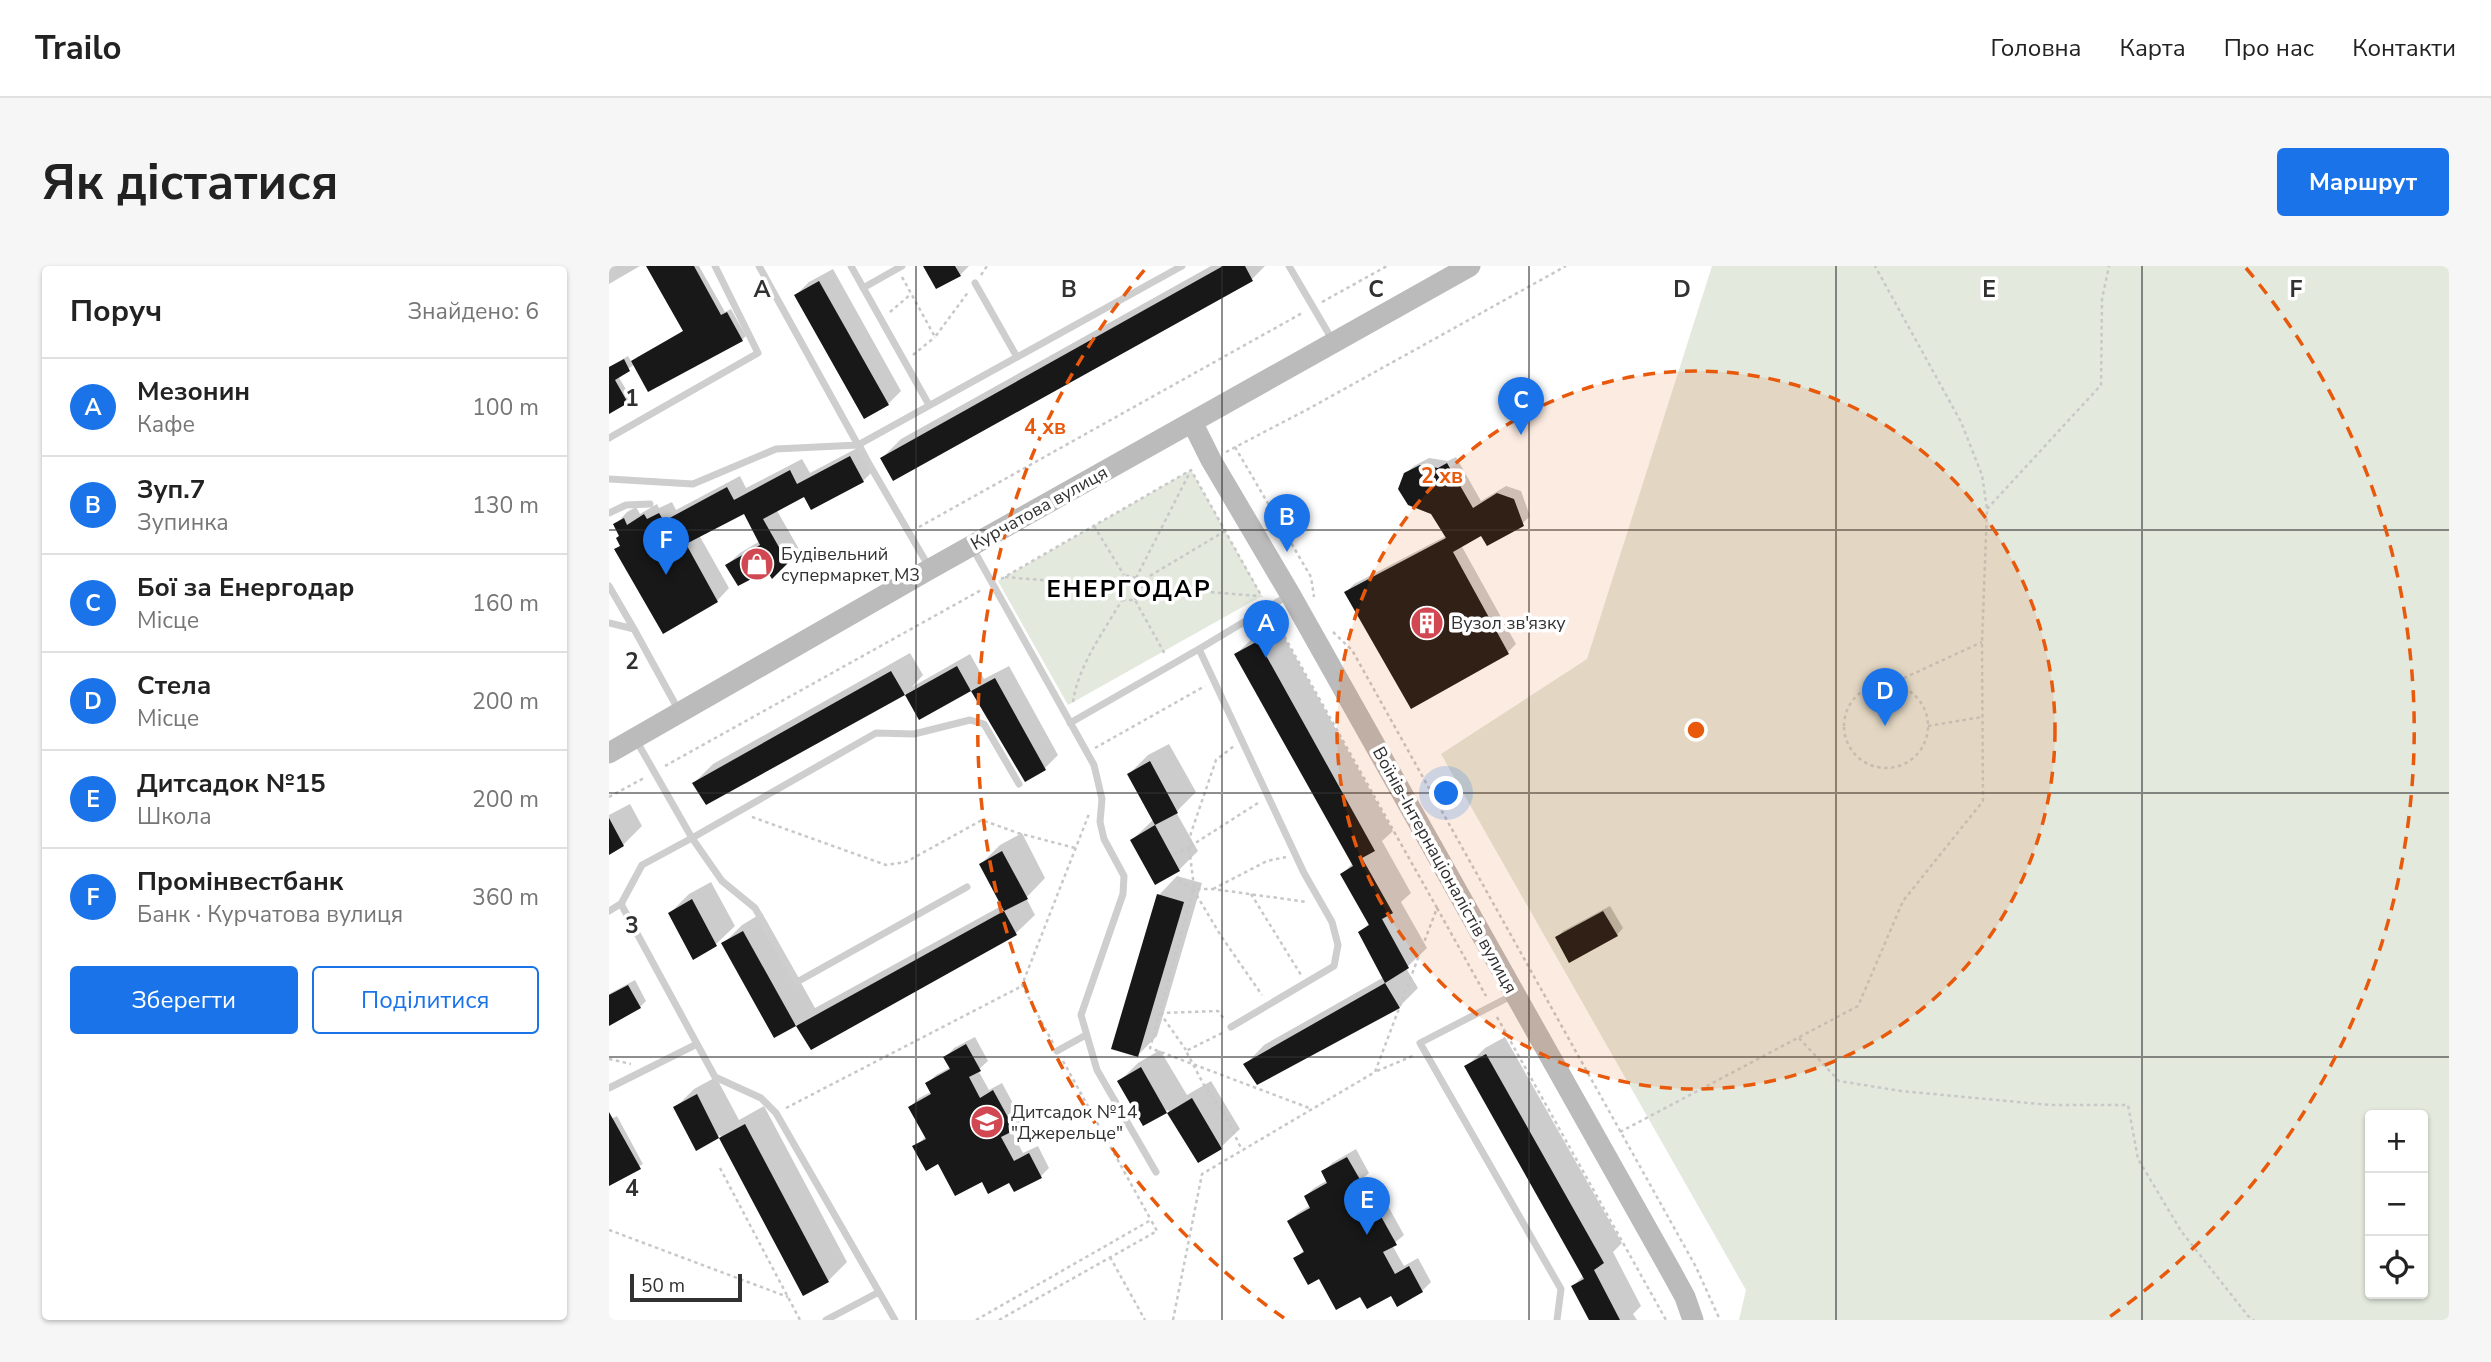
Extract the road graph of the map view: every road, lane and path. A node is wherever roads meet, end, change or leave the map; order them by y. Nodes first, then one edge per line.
1 (715, 266) edge
2 (759, 266) edge
3 (851, 266) edge
4 (987, 266) edge
5 (1182, 266) edge
6 (1289, 266) edge
7 (1387, 266) edge
8 (1470, 266) edge
9 (1566, 266) edge
10 (1875, 266) edge
11 (2109, 266) edge
12 (900, 267) edge
13 (975, 283) junction
14 (863, 288) junction
15 (911, 294) junction
16 (1313, 307) junction
17 (881, 320) junction
18 (935, 337) junction
19 (1333, 341) junction
20 (1017, 357) junction
21 (905, 362) junction
22 (929, 405) junction
23 (1192, 422) junction
24 (609, 438) edge
25 (858, 445) junction
26 (1235, 447) junction
27 (1211, 460) junction
28 (1191, 470) junction
29 (609, 479) edge
30 (650, 503) dead end
31 (1987, 509) junction
32 (609, 513) edge
33 (1094, 526) junction
34 (1225, 531) junction
35 (909, 532) junction
36 (971, 546) junction
37 (930, 569) junction
38 (1124, 575) junction
39 (1005, 577) junction
40 (1137, 580) junction
41 (993, 584) junction
42 (609, 586) edge
43 (1114, 586) junction
44 (1141, 587) junction
45 (1290, 594) junction
46 (1262, 596) junction
47 (1122, 600) junction
48 (1136, 600) junction
49 (1314, 603) dead end
50 (1268, 607) junction
51 (609, 623) edge
52 (1325, 624) dead end
53 (633, 629) junction
54 (1982, 642) junction
55 (1199, 649) junction
56 (1171, 666) junction
57 (1215, 681) junction
58 (1891, 684) junction
59 (680, 713) junction
60 (1982, 717) junction
61 (1070, 723) junction
62 (1928, 726) junction
63 (635, 738) junction
64 (1242, 740) junction
65 (609, 753) edge
66 (1087, 753) junction
67 (655, 772) junction
68 (1019, 784) dead end
69 (1269, 796) junction
70 (609, 797) edge
71 (738, 812) junction
72 (692, 838) junction
73 (1189, 847) junction
74 (1075, 848) dead end
75 (1174, 854) dead end
76 (1296, 855) junction
77 (1178, 881) dead end
78 (967, 887) dead end
79 (1193, 889) junction
80 (1213, 889) junction
81 (1251, 894) junction
82 (622, 903) junction
83 (1321, 903) junction
84 (1437, 908) junction
85 (609, 911) edge
86 (1306, 983) junction
87 (1022, 985) dead end
88 (1514, 994) junction
89 (1270, 1004) junction
90 (1491, 1006) junction
91 (1160, 1013) junction
92 (1231, 1027) junction
93 (1086, 1035) junction
94 (1799, 1038) junction
95 (697, 1044) junction
96 (1057, 1051) dead end
97 (1186, 1051) junction
98 (1425, 1051) junction
99 (609, 1059) edge
100 (1195, 1065) junction
101 (647, 1069) junction
102 (1375, 1072) junction
103 (609, 1088) edge
104 (1312, 1109) junction
105 (776, 1113) junction
106 (1620, 1132) junction
107 (1242, 1150) junction
108 (720, 1168) dead end
109 (1156, 1172) dead end
110 (609, 1230) edge
111 (1110, 1257) junction
112 (879, 1292) junction
113 (788, 1297) junction
114 (800, 1320) edge
115 (826, 1320) edge
116 (895, 1320) edge
117 (976, 1320) edge
118 (999, 1320) edge
119 (1145, 1320) edge
120 (1173, 1320) edge
121 (1557, 1320) edge
122 (1666, 1320) edge
123 (1693, 1320) edge
124 (1720, 1320) edge
125 (2254, 1320) edge

1 - 24 lane
2 - 25 lane
3 - 14 lane
4 - 13 path
5 - 20 lane
6 - 16 lane
7 - 16 path
8 - 19 street, Курчатова вулиця
9 - 26 path
10 - 31 path
11 - 31 path
12 - 14 lane
12 - 15 path
13 - 18 path
13 - 20 lane
14 - 17 lane
15 - 17 path
15 - 18 path
16 - 19 lane
16 - 35 path
17 - 21 lane
18 - 21 path
19 - 23 street, Курчатова вулиця
20 - 22 lane
21 - 22 lane
22 - 25 lane
23 - 27 street, Воїнів-Інтернаціоналістів вулиця
23 - 36 street, Курчатова вулиця
25 - 29 lane
25 - 35 lane
26 - 27 path
26 - 49 path
27 - 45 street, Воїнів-Інтернаціоналістів вулиця
28 - 33 path
28 - 34 path
28 - 40 path
30 - 32 lane
31 - 54 path
33 - 38 path
33 - 39 path
34 - 40 path
34 - 46 path
35 - 37 lane
36 - 37 street, Курчатова вулиця
36 - 41 lane
37 - 59 street, Курчатова вулиця
38 - 40 path
38 - 43 path
39 - 41 path
39 - 43 path
40 - 44 path
41 - 61 lane
41 - 67 path
42 - 53 lane
43 - 47 path
44 - 46 path
44 - 48 path
45 - 50 lane
45 - 88 street, Воїнів-Інтернаціоналістів вулиця
46 - 50 path
47 - 48 path
47 - 61 path
48 - 56 path
50 - 55 lane
50 - 84 path
51 - 53 lane
52 - 106 path
53 - 59 lane
54 - 58 path
54 - 60 path
55 - 56 lane
55 - 57 lane
56 - 61 lane
57 - 64 lane
57 - 66 path
58 - 62 path
58 - 62 path
59 - 63 street, Курчатова вулиця
60 - 62 path
60 - 94 path
61 - 66 lane
63 - 65 street, Курчатова вулиця
63 - 67 lane
64 - 69 lane
64 - 73 path
66 - 93 lane
67 - 70 path
67 - 72 lane
68 - 71 lane
69 - 73 path
69 - 76 lane
71 - 72 lane
71 - 74 path
72 - 78 lane
72 - 82 lane
73 - 75 path
73 - 79 path
76 - 80 path
76 - 83 lane
77 - 79 path
79 - 80 path
79 - 89 path
79 - 91 path
80 - 81 path
81 - 83 path
81 - 86 path
82 - 85 lane
82 - 95 lane
83 - 86 lane
84 - 90 path
84 - 102 path
86 - 89 lane
87 - 105 path
88 - 90 lane
88 - 123 street, Воїнів-Інтернаціоналістів вулиця
89 - 92 lane
90 - 98 lane
90 - 122 path
91 - 92 path
91 - 97 path
91 - 100 path
92 - 97 path
93 - 96 lane
93 - 109 lane
94 - 106 path
94 - 125 path
95 - 101 lane
95 - 105 lane
97 - 100 path
98 - 102 path
98 - 121 lane
99 - 101 path
100 - 104 path
100 - 107 path
101 - 103 lane
102 - 104 path
104 - 107 path
105 - 112 lane
106 - 124 path
107 - 120 path
108 - 113 path
110 - 113 path
111 - 117 path
111 - 118 path
111 - 119 path
112 - 115 lane
112 - 116 lane
113 - 114 path

